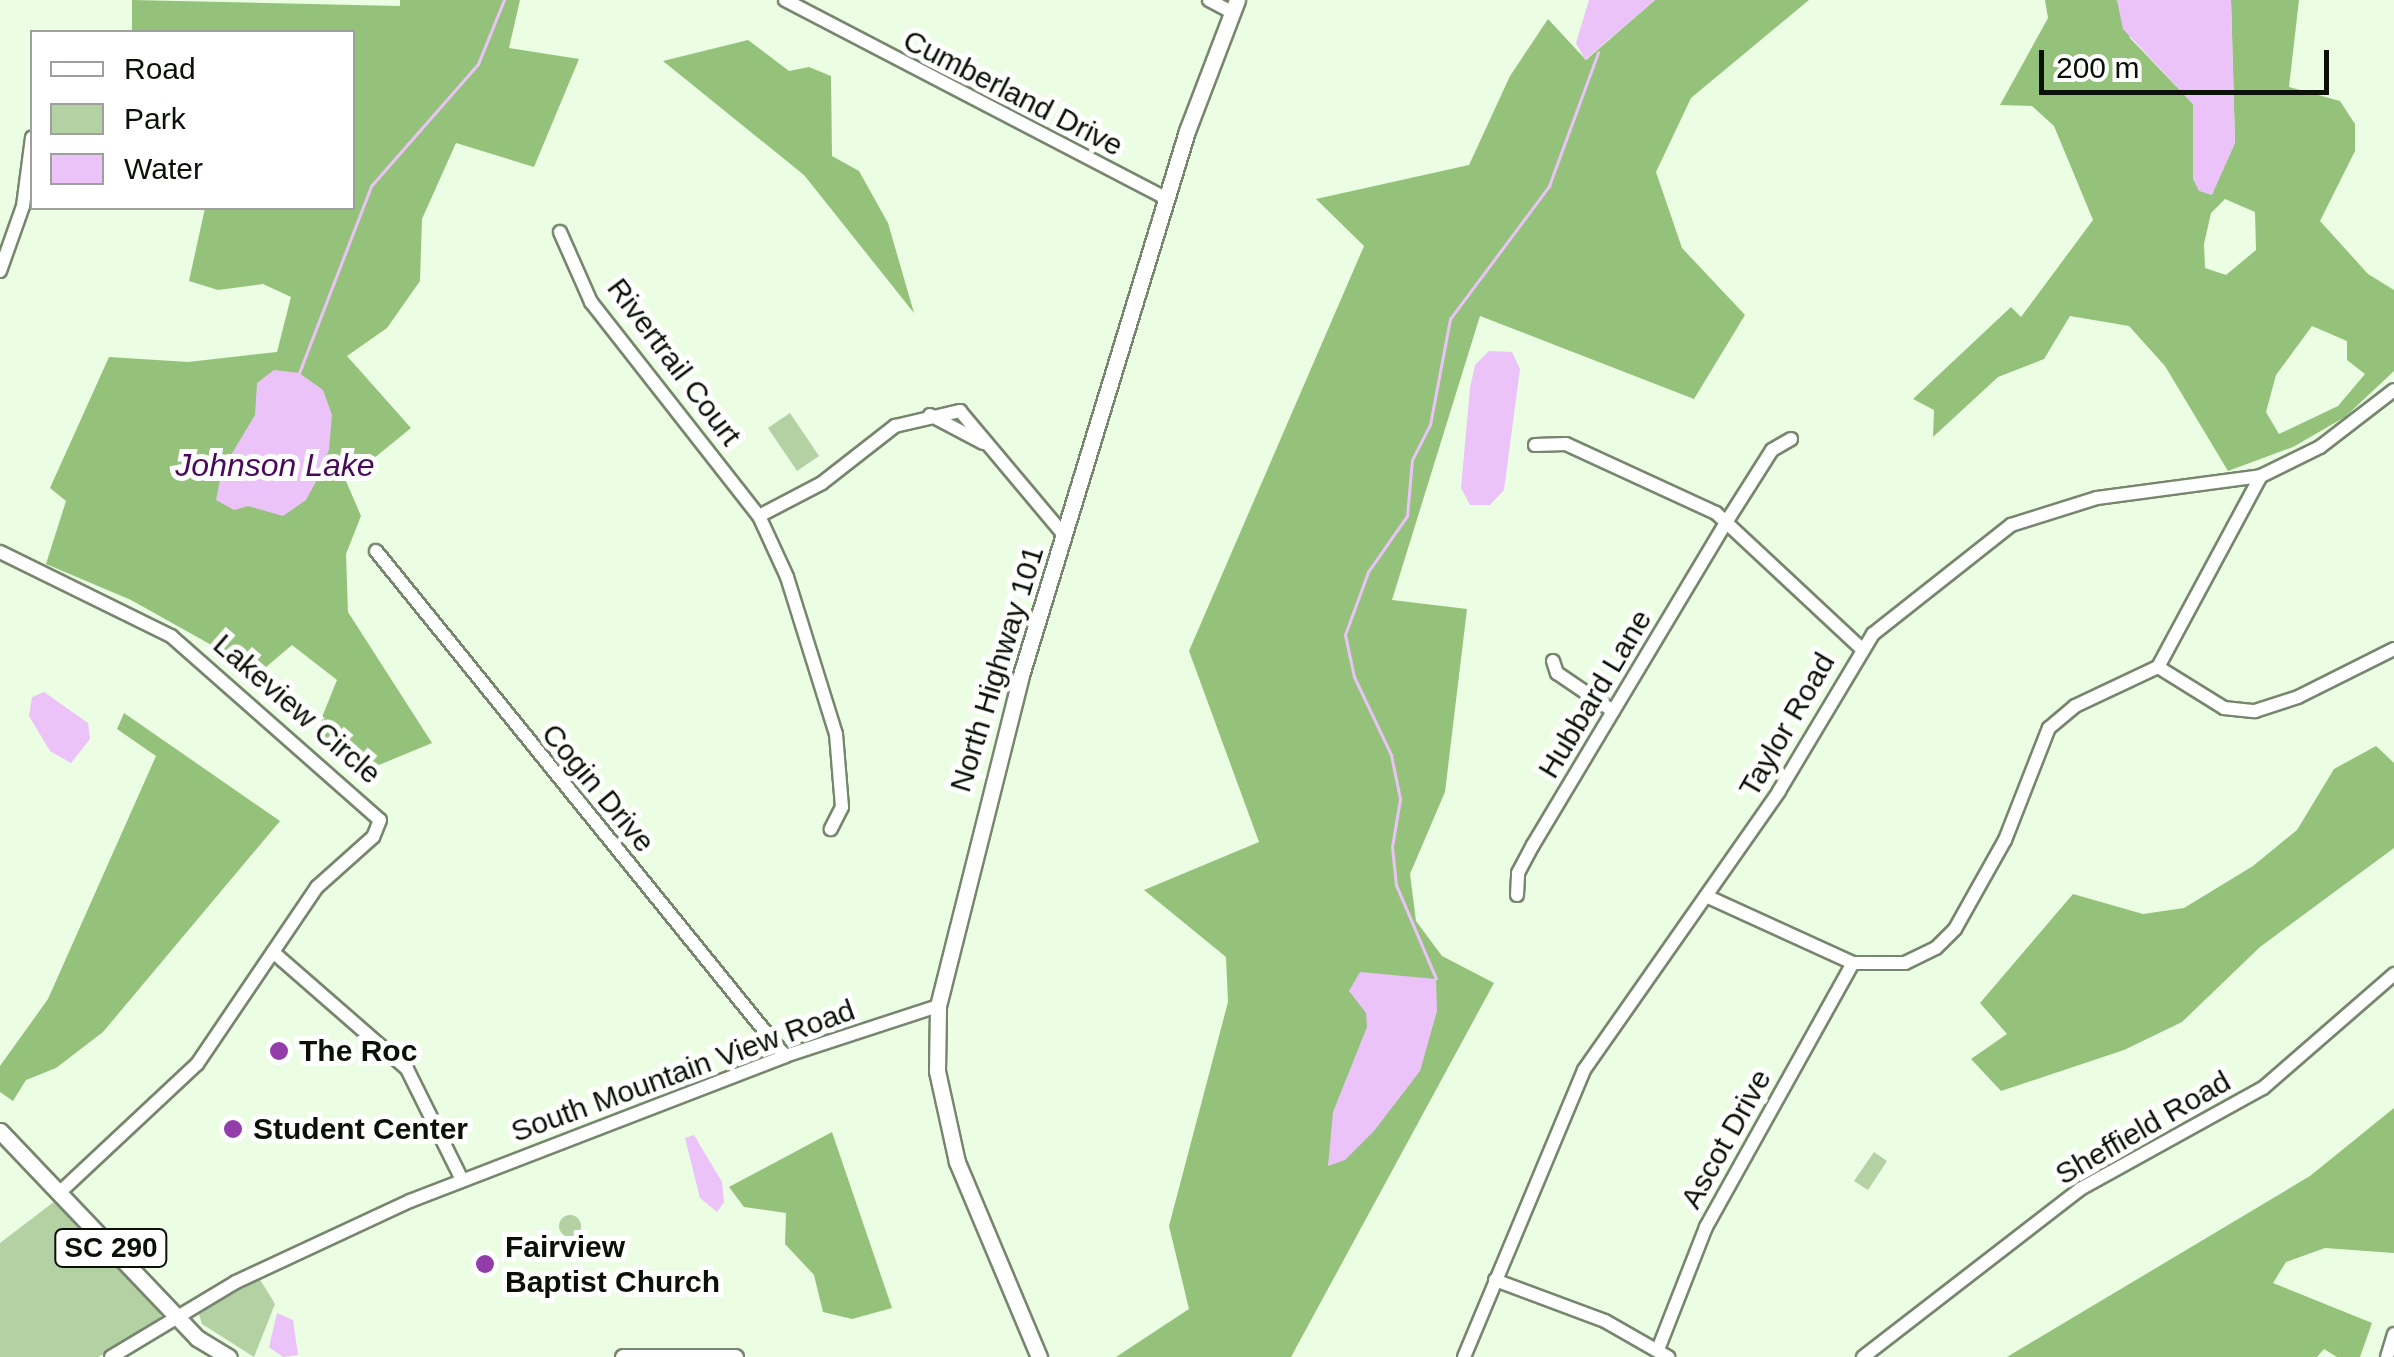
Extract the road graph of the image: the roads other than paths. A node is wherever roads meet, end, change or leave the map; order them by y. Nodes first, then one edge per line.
1 (785, 0) edge
2 (1209, 0) edge
3 (1235, 6) edge
4 (30, 153) edge
5 (1167, 200) junction
6 (560, 232) dead end
7 (0, 271) edge
8 (2394, 390) edge
9 (930, 415) junction
10 (1791, 439) dead end
11 (983, 443) junction
12 (1535, 445) dead end
13 (2261, 476) junction
14 (759, 516) junction
15 (1728, 521) junction
16 (1066, 536) junction
17 (376, 551) dead end
18 (0, 552) edge
19 (1861, 648) junction
20 (2394, 648) edge
21 (1553, 661) dead end
22 (2158, 667) junction
23 (1613, 712) junction
24 (831, 829) dead end
25 (1517, 896) dead end
26 (1706, 896) junction
27 (273, 952) junction
28 (1853, 963) junction
29 (2394, 974) edge
30 (938, 1006) junction
31 (785, 1056) junction
32 (0, 1131) edge
33 (462, 1180) junction
34 (60, 1194) junction
35 (1495, 1280) junction
36 (177, 1317) junction
37 (2394, 1334) edge
38 (1664, 1352) edge
39 (112, 1357) edge
40 (229, 1357) edge
41 (623, 1357) edge
42 (734, 1357) edge
43 (1040, 1357) edge
44 (1464, 1357) edge
45 (1863, 1357) edge
46 (2387, 1357) edge

1 - 5 street, Cumberland Drive
2 - 3 street
3 - 5 main road, North Highway 101
4 - 7 street
5 - 16 main road, North Highway 101
6 - 14 street, Rivertrail Court
8 - 13 street, Taylor Road
9 - 11 street
9 - 11 street
9 - 14 street
10 - 15 street, Hubbard Lane
11 - 16 street
12 - 15 street
13 - 19 street, Taylor Road
13 - 22 street
14 - 24 street, Rivertrail Court
15 - 19 street
15 - 23 street, Hubbard Lane
16 - 30 main road, North Highway 101
17 - 31 street, Cogin Drive
18 - 27 street, Lakeview Circle
19 - 26 street, Taylor Road
20 - 22 street
21 - 23 street
22 - 28 street
23 - 25 street, Hubbard Lane
26 - 28 street
26 - 35 street, Taylor Road
27 - 33 street
27 - 34 street, Lakeview Circle
28 - 38 street, Ascot Drive
29 - 45 street, Sheffield Road
30 - 31 street, South Mountain View Road
30 - 43 main road, North Highway 101
31 - 33 street, South Mountain View Road
32 - 34 main road, SC 290
33 - 36 street, South Mountain View Road
34 - 36 main road, SC 290
35 - 38 street
35 - 44 street, Taylor Road
36 - 39 street, South Mountain View Road
36 - 40 main road, SC 290
37 - 46 street
41 - 42 main road

